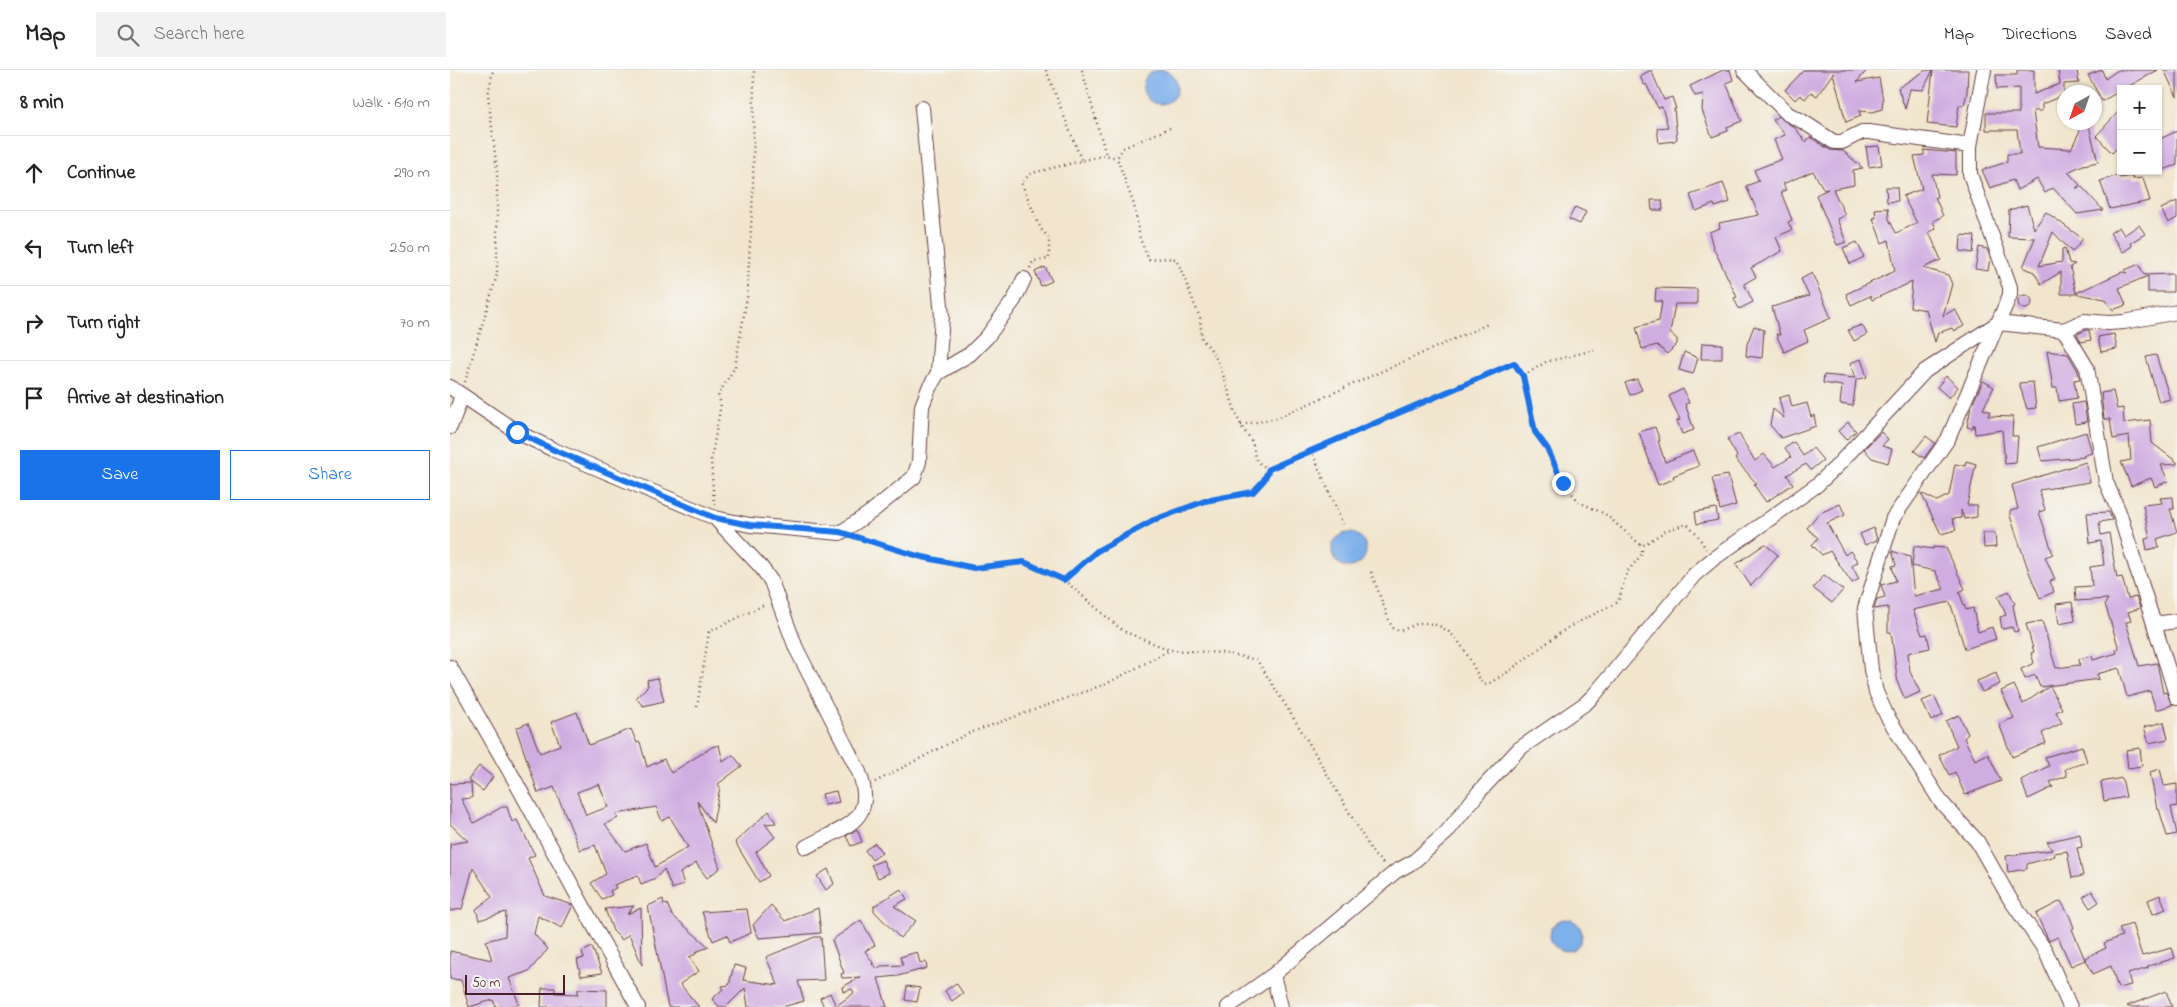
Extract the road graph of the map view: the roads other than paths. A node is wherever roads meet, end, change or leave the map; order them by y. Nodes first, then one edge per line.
1 (1744, 70) edge
2 (1984, 70) edge
3 (922, 108) dead end
4 (1970, 146) junction
5 (1024, 279) road end
6 (2177, 312) edge
7 (1998, 323) junction
8 (2064, 330) junction
9 (938, 373) junction
10 (450, 387) edge
11 (462, 396) junction
12 (450, 427) edge
13 (715, 518) junction
14 (2177, 621) edge
15 (2154, 624) junction
16 (450, 667) edge
17 (2177, 698) edge
18 (806, 847) dead end
19 (1273, 975) junction
20 (638, 1007) edge
21 (1228, 1007) edge
22 (1280, 1007) edge
23 (2070, 1007) edge

1 - 4 street
2 - 4 street
3 - 9 street
4 - 7 street
5 - 9 street
6 - 8 street
7 - 8 street
7 - 19 street
7 - 23 street
8 - 15 street
9 - 13 street
10 - 11 street
11 - 12 street
11 - 13 street
13 - 18 street
14 - 15 street
15 - 17 street
16 - 20 street
19 - 21 street
19 - 22 street

